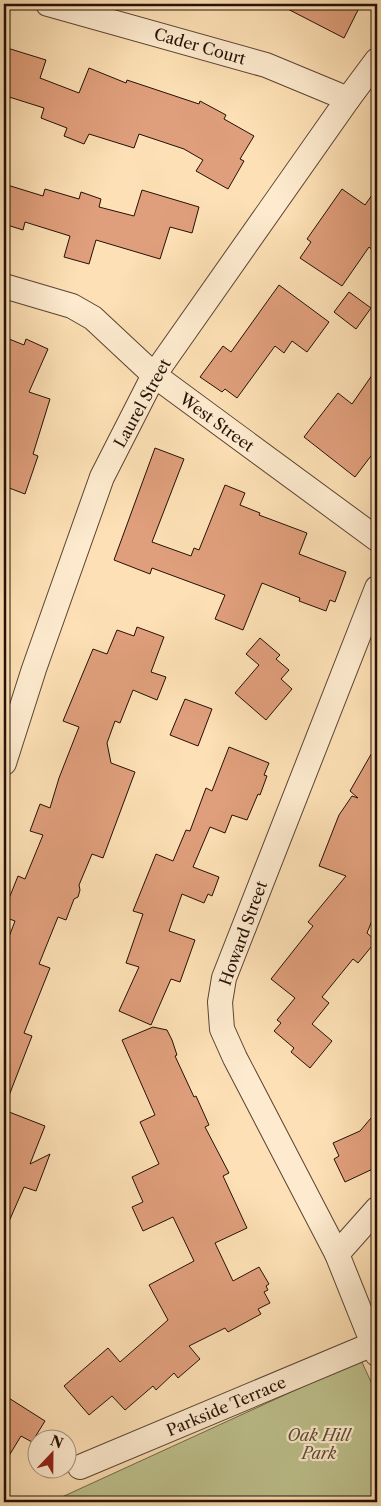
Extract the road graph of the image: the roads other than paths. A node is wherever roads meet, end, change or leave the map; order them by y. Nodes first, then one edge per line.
1 (48, 4) edge
2 (377, 60) edge
3 (348, 99) junction
4 (4, 286) edge
5 (154, 376) junction
6 (377, 539) edge
7 (377, 588) edge
8 (4, 763) edge
9 (377, 1209) edge
10 (336, 1254) junction
11 (376, 1347) edge
12 (80, 1467) dead end

1 - 3 street, Cader Court
2 - 3 street, Laurel Street
3 - 5 street, Laurel Street
4 - 5 street, West Street
5 - 6 street, West Street
5 - 8 street, Laurel Street
7 - 10 street, Howard Street
9 - 10 street
10 - 11 street, Howard Street
11 - 12 street, Parkside Terrace

